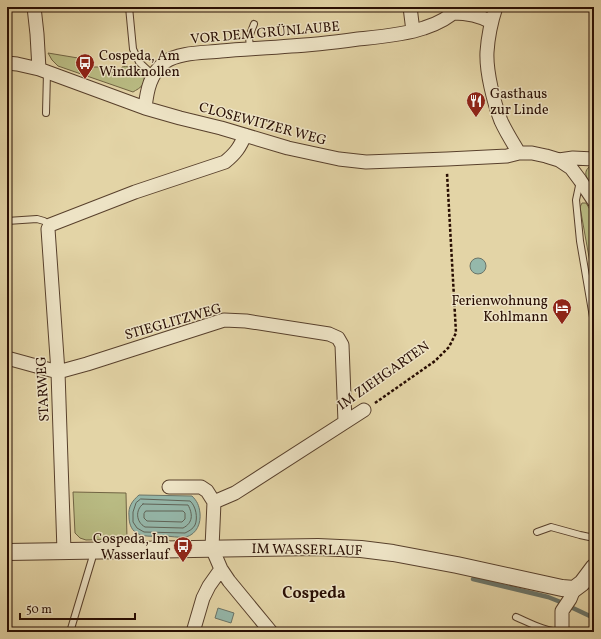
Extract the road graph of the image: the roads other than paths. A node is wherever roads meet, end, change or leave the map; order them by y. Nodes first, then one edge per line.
1 (34, 7) edge
2 (129, 7) edge
3 (410, 7) edge
4 (496, 7) edge
5 (457, 10) edge
6 (491, 22) junction
7 (254, 24) dead end
8 (413, 31) junction
9 (250, 48) junction
10 (7, 63) edge
11 (43, 71) junction
12 (153, 75) junction
13 (145, 108) junction
14 (46, 113) dead end
15 (245, 135) junction
16 (518, 154) junction
17 (594, 158) edge
18 (559, 160) junction
19 (580, 180) junction
20 (594, 201) edge
21 (7, 221) edge
22 (50, 225) junction
23 (594, 323) edge
24 (7, 358) edge
25 (58, 372) junction
26 (364, 410) road end
27 (345, 422) junction
28 (169, 487) dead end
29 (214, 502) junction
30 (537, 532) dead end
31 (594, 538) edge
32 (212, 548) junction
33 (64, 551) junction
34 (93, 551) junction
35 (7, 552) edge
36 (594, 567) edge
37 (221, 569) junction
38 (572, 594) junction
39 (516, 617) dead end
40 (70, 632) edge
41 (193, 632) edge
42 (271, 632) edge
43 (562, 632) edge

1 - 11 street
2 - 12 lane
3 - 8 street
4 - 6 street
5 - 6 street, VOR DEM GRÜNLAUBE
5 - 8 street, VOR DEM GRÜNLAUBE
6 - 16 street
7 - 9 lane
8 - 9 street, VOR DEM GRÜNLAUBE
9 - 12 street, VOR DEM GRÜNLAUBE
10 - 11 street, CLOSEWITZER WEG
11 - 13 street, CLOSEWITZER WEG
11 - 14 lane
12 - 13 street, VOR DEM GRÜNLAUBE
13 - 15 street, CLOSEWITZER WEG
15 - 16 street, CLOSEWITZER WEG
15 - 22 street
16 - 18 street, CLOSEWITZER WEG
17 - 18 street
18 - 19 street
19 - 20 street
19 - 23 lane
21 - 22 lane
22 - 25 street, STARWEG
24 - 25 street
25 - 27 street, STIEGLITZWEG
25 - 33 street, STARWEG
26 - 27 street, IM ZIEHGARTEN
27 - 29 street, IM ZIEHGARTEN
28 - 29 street
29 - 32 street
30 - 31 lane
32 - 34 street, IM WASSERLAUF
32 - 37 street
32 - 38 street, IM WASSERLAUF
33 - 34 street, IM WASSERLAUF
33 - 35 street, IM WASSERLAUF
34 - 40 lane
36 - 38 street
37 - 41 street
37 - 42 street
38 - 43 street
39 - 43 lane

